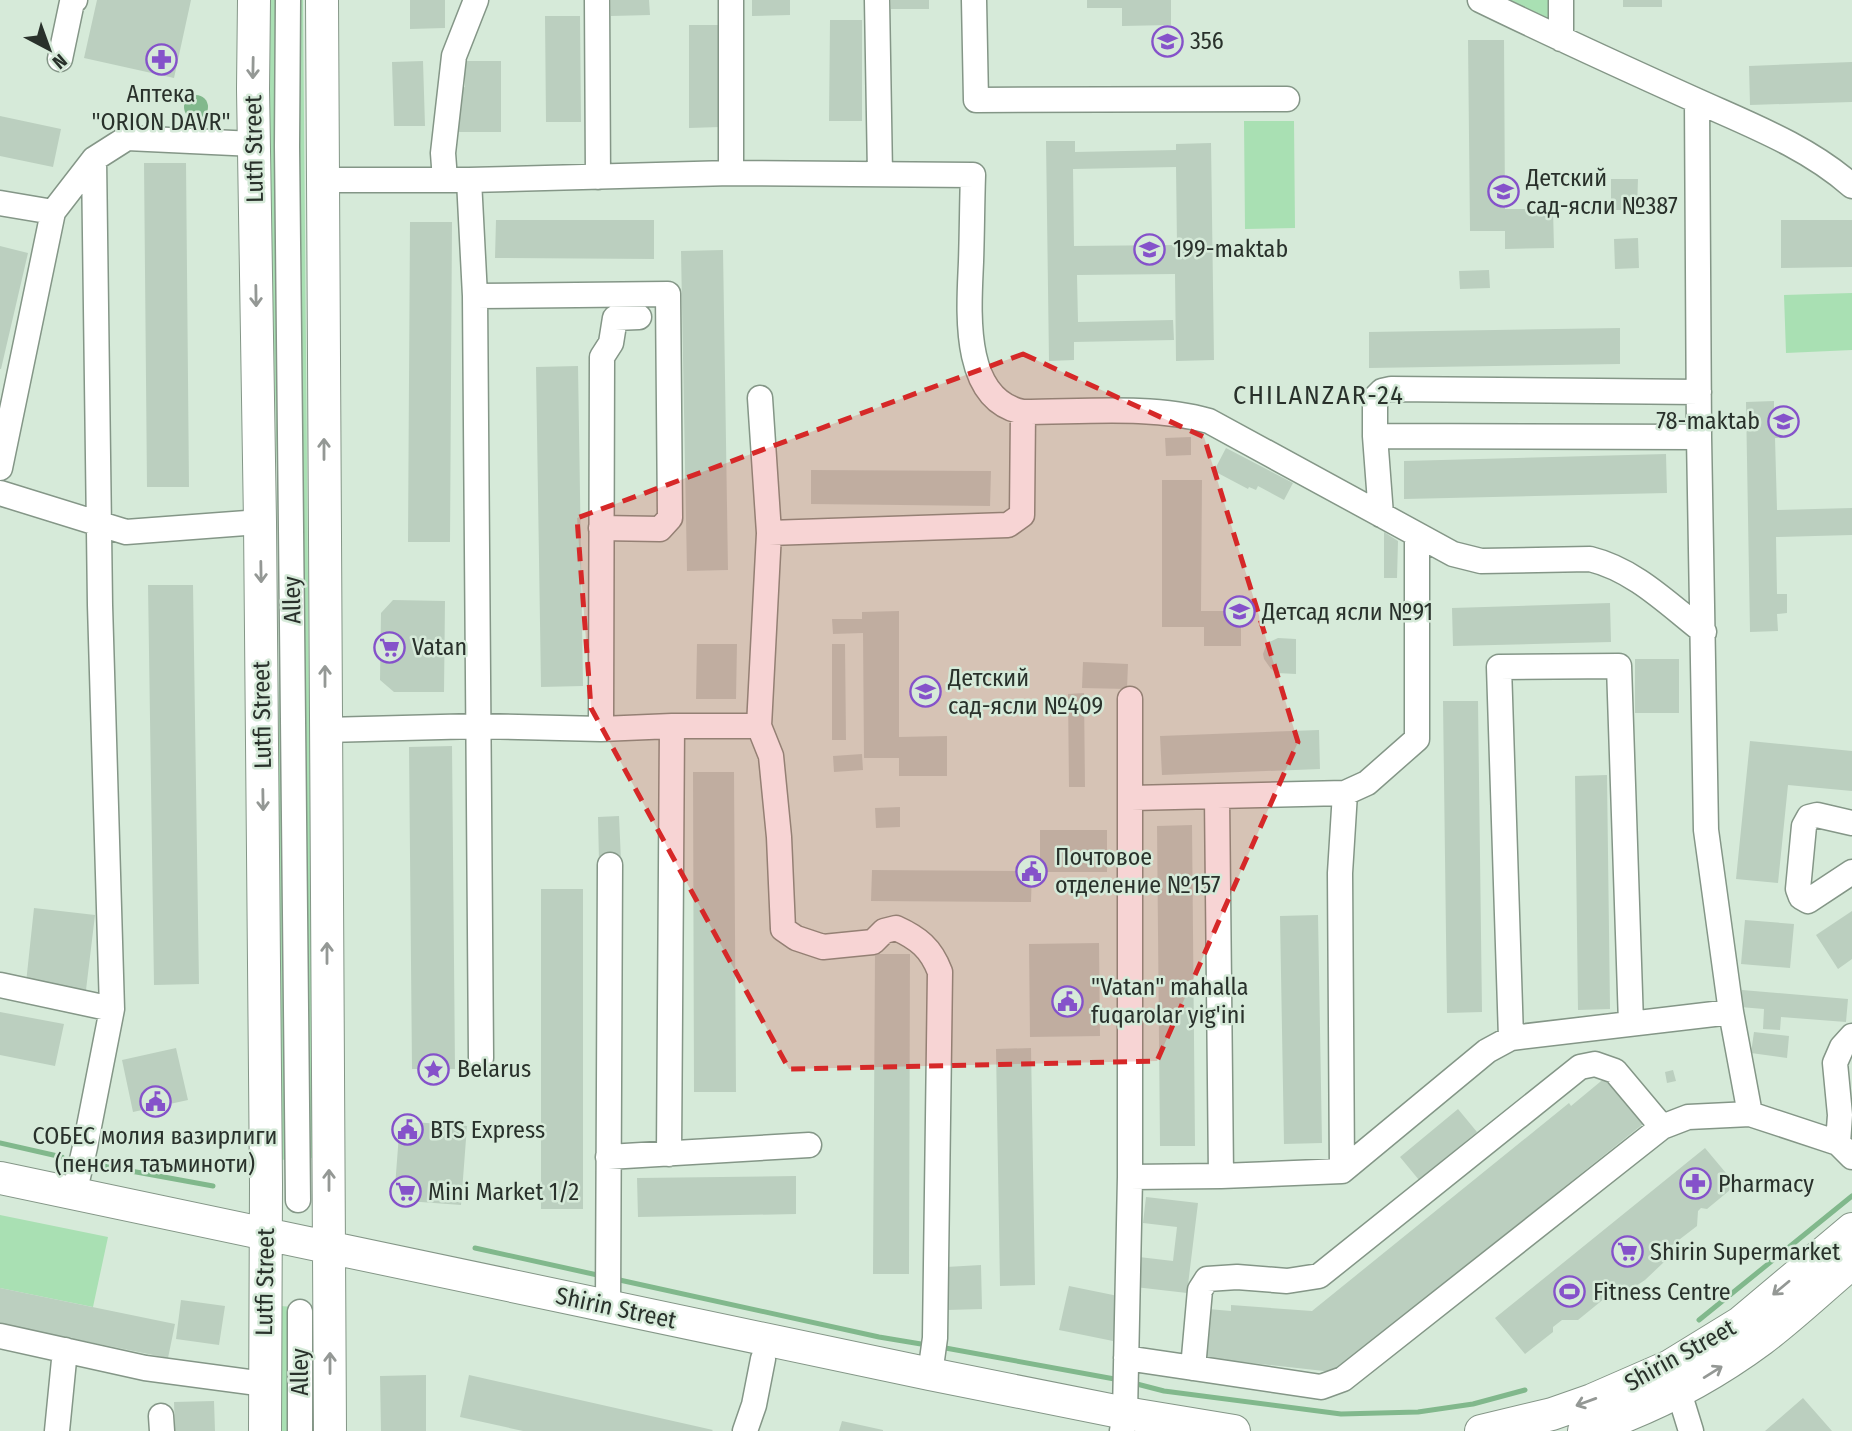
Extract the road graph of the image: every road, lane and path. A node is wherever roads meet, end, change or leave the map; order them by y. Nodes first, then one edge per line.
1 (75, 0) edge
2 (254, 0) edge
3 (288, 0) edge
4 (322, 0) edge
5 (476, 0) edge
6 (597, 0) edge
7 (731, 0) edge
8 (877, 0) edge
9 (974, 0) edge
10 (1480, 0) edge
11 (1561, 0) edge
12 (1561, 40) junction
13 (60, 59) dead end
14 (1287, 99) dead end
15 (1698, 101) junction
16 (254, 144) junction
17 (93, 159) junction
18 (731, 173) junction
19 (880, 174) junction
20 (598, 177) junction
21 (322, 180) junction
22 (457, 180) junction
23 (1852, 186) edge
24 (0, 203) edge
25 (53, 212) junction
26 (475, 296) junction
27 (639, 317) dead end
28 (1699, 392) junction
29 (760, 398) dead end
30 (1023, 412) junction
31 (1375, 436) junction
32 (1699, 437) junction
33 (0, 468) edge
34 (0, 493) edge
35 (1381, 515) junction
36 (260, 522) junction
37 (99, 524) junction
38 (601, 528) junction
39 (769, 533) junction
40 (1417, 535) junction
41 (1704, 632) junction
42 (1130, 699) dead end
43 (479, 726) junction
44 (672, 726) junction
45 (759, 726) junction
46 (601, 729) junction
47 (326, 730) junction
48 (1345, 793) junction
49 (1217, 797) junction
50 (1131, 799) junction
51 (1852, 823) edge
52 (610, 865) dead end
53 (1852, 872) edge
54 (0, 985) edge
55 (112, 1009) junction
56 (1731, 1012) junction
57 (1623, 1024) junction
58 (1852, 1035) edge
59 (1511, 1038) junction
60 (481, 1058) dead end
61 (1595, 1063) junction
62 (1750, 1114) junction
63 (1662, 1127) junction
64 (809, 1145) dead end
65 (1845, 1150) edge
66 (669, 1154) junction
67 (608, 1157) junction
68 (1342, 1171) junction
69 (1221, 1176) junction
70 (1130, 1177) junction
71 (0, 1178) edge
72 (74, 1194) junction
73 (0, 1198) edge
74 (298, 1200) dead end
75 (1852, 1229) edge
76 (266, 1244) junction
77 (330, 1258) junction
78 (1852, 1263) edge
79 (608, 1307) junction
80 (300, 1312) dead end
81 (0, 1336) edge
82 (65, 1350) junction
83 (933, 1356) junction
84 (1126, 1358) junction
85 (763, 1359) junction
86 (1193, 1368) junction
87 (1675, 1379) junction
88 (264, 1384) junction
89 (1119, 1425) edge
90 (57, 1431) edge
91 (265, 1431) edge
92 (300, 1431) edge
93 (330, 1431) edge
94 (745, 1431) edge
95 (1234, 1431) edge
96 (1481, 1431) edge
97 (1584, 1431) edge
98 (1691, 1431) edge

1 - 13 street
2 -> 16 main road, Lutfi Street
3 - 74 street, Alley
4 - 21 main road
5 - 22 street
6 - 20 street
7 - 18 street
8 - 19 street
9 - 14 street
10 - 12 street
11 - 12 street
12 - 15 street
15 - 23 street
15 - 28 street
16 - 17 street
16 -> 36 main road, Lutfi Street
17 - 25 street
17 - 37 street
18 - 19 street
18 - 20 street
19 - 30 street
20 - 22 street
21 - 22 street
47 -> 21 main road
22 - 26 street
24 - 25 street
25 - 33 street
26 - 38 street
26 - 43 street
27 - 38 street
28 - 31 street
28 - 32 street
29 - 39 street
30 - 35 street
30 - 39 street
31 - 32 street
31 - 35 street
32 - 41 street
34 - 37 street
35 - 40 street
36 - 37 street
36 -> 76 main road, Lutfi Street
37 - 55 street
38 - 46 street
39 - 45 street
40 - 41 street
40 - 48 street
41 - 56 street
42 - 50 street
43 - 46 street
43 - 47 street
43 - 60 street
44 - 45 street
44 - 46 street
44 - 66 street
45 - 83 street
77 -> 47 main road
48 - 49 street
48 - 68 street
49 - 50 street
49 - 69 street
50 - 70 street
51 - 53 street
52 - 67 street
54 - 55 street
55 - 72 street
56 - 57 street
56 - 62 street
57 - 59 street
57 - 59 street
57 - 61 street
58 - 65 street
59 - 68 street
61 - 63 street
61 - 86 street
62 - 63 street
62 - 65 street
63 - 86 street
64 - 66 street
66 - 67 street
67 - 79 street
68 - 69 street
69 - 70 street
70 - 84 street
71 - 72 main road, Shirin Street
72 - 76 main road, Shirin Street
73 - 76 main road, Shirin Street
75 -> 87 main road, Shirin Street
76 - 77 main road, Shirin Street
76 - 88 main road, Lutfi Street
77 - 79 main road, Shirin Street
77 - 85 main road, Shirin Street
93 -> 77 main road
87 -> 78 main road, Shirin Street
79 - 83 main road, Shirin Street
80 - 92 street, Alley
81 - 82 street
82 - 88 street
82 - 90 street
83 - 89 main road, Shirin Street
84 - 86 street
84 - 89 street
85 - 89 main road, Shirin Street
85 - 94 street
87 -> 96 main road, Shirin Street
87 - 97 main road, Shirin Street
87 - 98 street
88 - 91 main road, Lutfi Street
89 - 95 main road, Shirin Street

